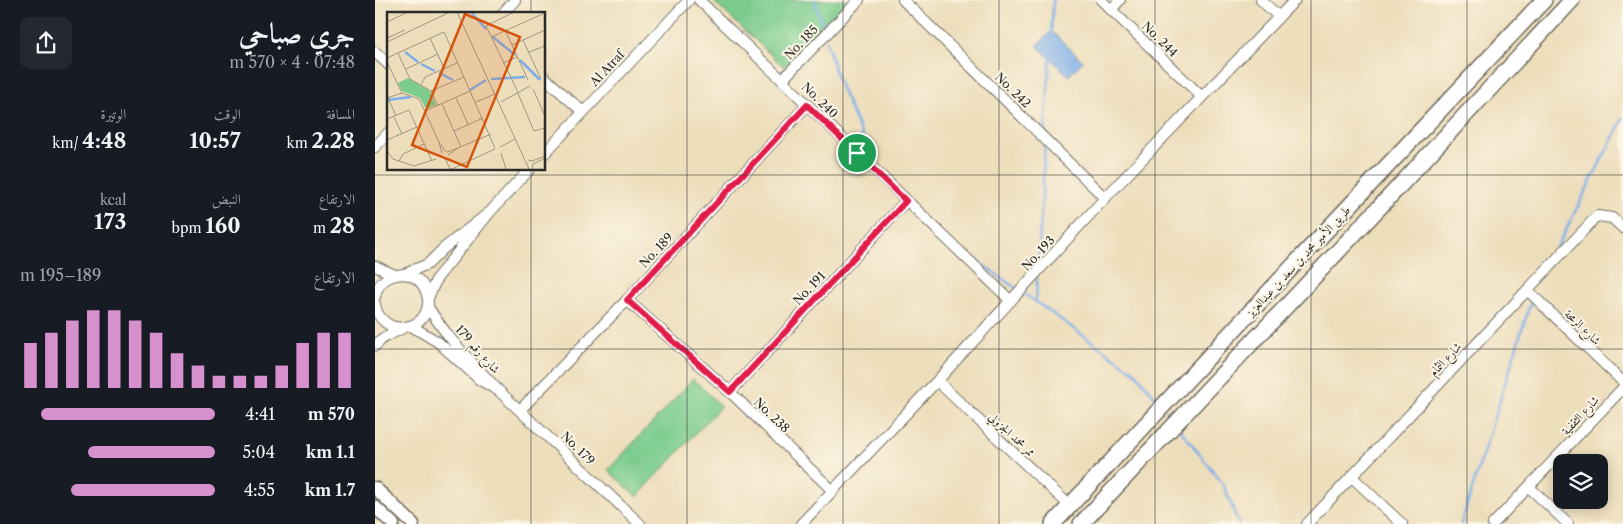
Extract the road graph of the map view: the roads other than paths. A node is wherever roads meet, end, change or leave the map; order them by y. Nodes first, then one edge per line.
1 (515, 0) edge
2 (689, 0) edge
3 (699, 0) edge
4 (859, 0) edge
5 (903, 0) edge
6 (1101, 0) edge
7 (1120, 0) edge
8 (1261, 0) edge
9 (1295, 0) edge
10 (1544, 0) edge
11 (1572, 0) edge
12 (1111, 10) junction
13 (505, 12) edge
14 (1279, 17) junction
15 (375, 52) edge
16 (387, 62) edge
17 (545, 78) edge
18 (782, 80) junction
19 (1202, 96) junction
20 (807, 105) junction
21 (583, 112) junction
22 (387, 134) edge
23 (375, 147) edge
24 (545, 153) edge
25 (529, 170) edge
26 (1105, 198) junction
27 (906, 201) junction
28 (490, 212) junction
29 (1623, 228) edge
30 (375, 266) edge
31 (400, 274) junction
32 (1527, 290) junction
33 (375, 297) edge
34 (627, 300) junction
35 (1011, 301) junction
36 (428, 303) junction
37 (375, 309) edge
38 (407, 327) junction
39 (375, 346) edge
40 (937, 381) junction
41 (1623, 382) edge
42 (1623, 388) edge
43 (499, 391) junction
44 (730, 392) junction
45 (521, 410) junction
46 (1352, 477) junction
47 (1529, 487) junction
48 (375, 488) edge
49 (832, 490) junction
50 (1070, 506) junction
51 (375, 507) edge
52 (393, 524) edge
53 (413, 524) edge
54 (640, 524) edge
55 (801, 524) edge
56 (1053, 524) edge
57 (1081, 524) edge
58 (1307, 524) edge
59 (1402, 524) edge
60 (1493, 524) edge
61 (1568, 524) edge

1 - 13 street
2 - 21 street, Al Atraf
3 - 18 street, No. 240
4 - 18 street, No. 185
5 - 26 street, No. 242
6 - 12 street, No. 244
7 - 12 street
8 - 14 street
9 - 14 street, No. 193
10 - 50 main road, طريق الأمير محمد بن سعد بن عبدالعزيز
11 - 57 main road, طريق الأمير محمد بن سعد بن عبدالعزيز
12 - 19 street, No. 244
14 - 19 street, No. 193
15 - 16 street
17 - 21 street
18 - 20 street, No. 240
19 - 26 street, No. 193
20 - 27 street, No. 240
20 - 34 street, No. 189
21 - 24 street, Al Atraf
22 - 23 street
25 - 28 street
26 - 35 street, No. 193
27 - 35 street, No. 240
27 - 44 street, No. 191
28 - 31 street
28 - 36 street
29 - 32 street, شارع الثمام
30 - 31 street
31 - 33 street
31 - 36 street
32 - 41 street, شارع الرمحة
32 - 46 street, شارع الثمام
34 - 44 street, No. 238
34 - 45 street, No. 189
35 - 40 street, No. 193
36 - 38 street
36 - 43 street, شارع رقم 179
37 - 38 street
38 - 39 street
38 - 43 street, شارع رقم 179
40 - 49 street, No. 193
40 - 50 street, ممر محمد الجزولي
42 - 47 street, شارع الثقفية
43 - 45 street, No. 179
44 - 49 street, No. 238
45 - 54 street, No. 179
46 - 58 street, شارع الثمام
46 - 59 street
47 - 60 street, شارع الثقفية
47 - 61 street
48 - 53 street
49 - 55 street, No. 193
50 - 56 main road, طريق الأمير محمد بن سعد بن عبدالعزيز
51 - 52 street

